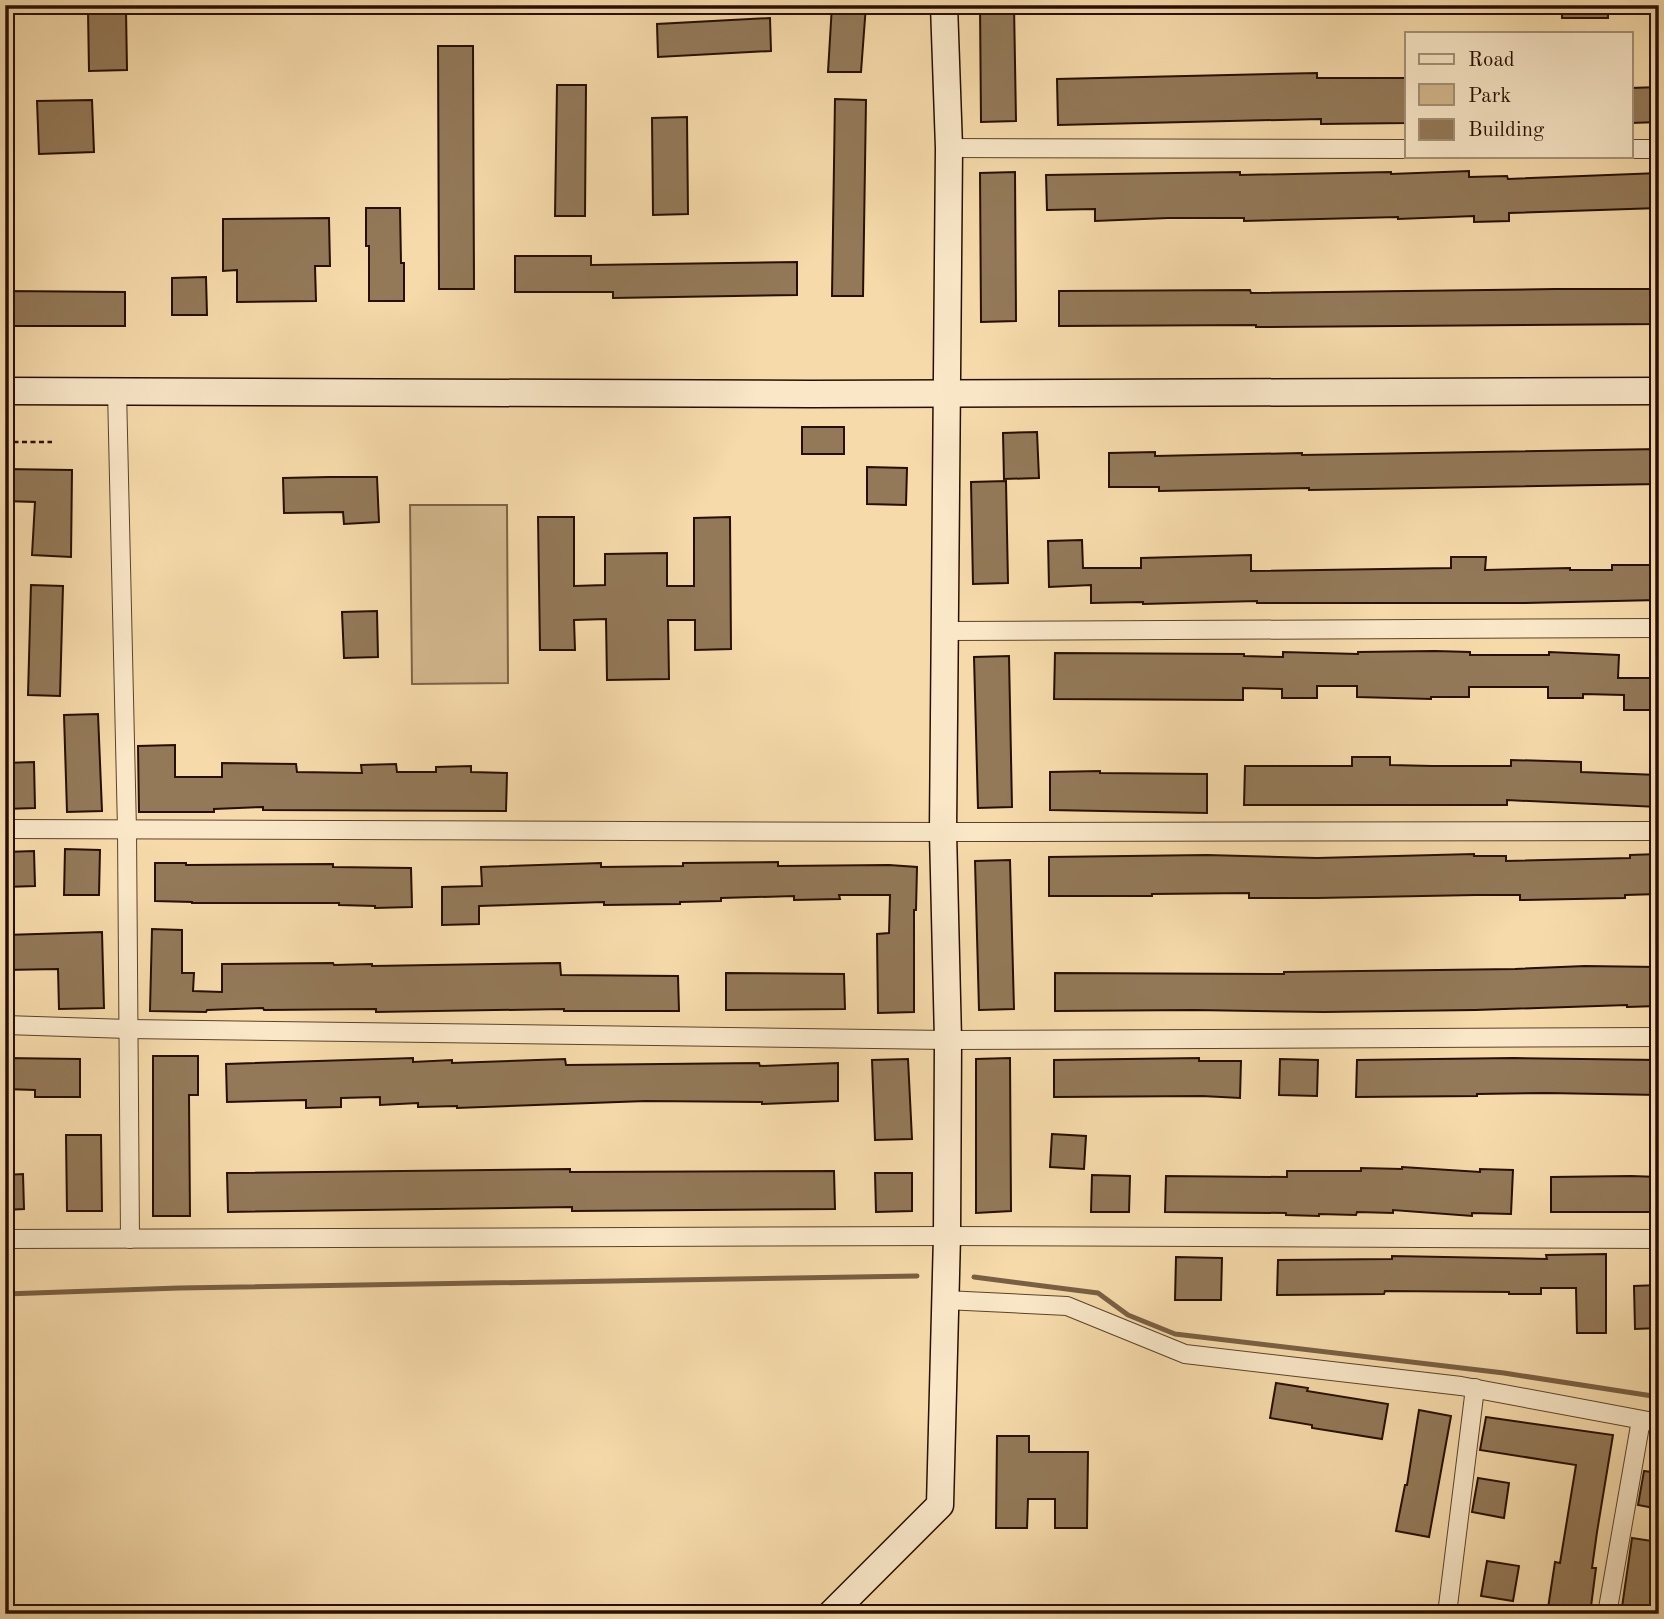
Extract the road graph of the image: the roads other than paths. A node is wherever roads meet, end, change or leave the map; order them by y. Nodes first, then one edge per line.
1 (944, 5) edge
2 (949, 148) junction
3 (1405, 149) edge
4 (1632, 149) edge
5 (1659, 149) edge
6 (117, 390) junction
7 (5, 391) edge
8 (1659, 391) edge
9 (948, 393) junction
10 (1659, 628) edge
11 (944, 631) junction
12 (5, 829) edge
13 (127, 830) junction
14 (1659, 831) edge
15 (943, 832) junction
16 (5, 1026) edge
17 (128, 1029) junction
18 (1659, 1037) edge
19 (948, 1040) junction
20 (947, 1236) junction
21 (5, 1239) edge
22 (130, 1239) junction
23 (1659, 1239) edge
24 (945, 1300) junction
25 (1475, 1388) junction
26 (1650, 1422) edge
27 (831, 1614) edge
28 (1447, 1614) edge
29 (1607, 1614) edge

1 - 2 street
2 - 3 street
2 - 9 street
4 - 5 street
6 - 7 street
6 - 9 street
6 - 13 street
8 - 9 street
9 - 11 street
10 - 11 street
11 - 15 street
12 - 13 street
13 - 15 street
13 - 17 street
14 - 15 street
15 - 19 street
16 - 17 street
17 - 19 street
17 - 22 street
18 - 19 street
19 - 20 street
20 - 22 street
20 - 23 street
20 - 24 street
21 - 22 street
24 - 25 street
24 - 27 street
25 - 26 street
25 - 28 street
26 - 29 street

